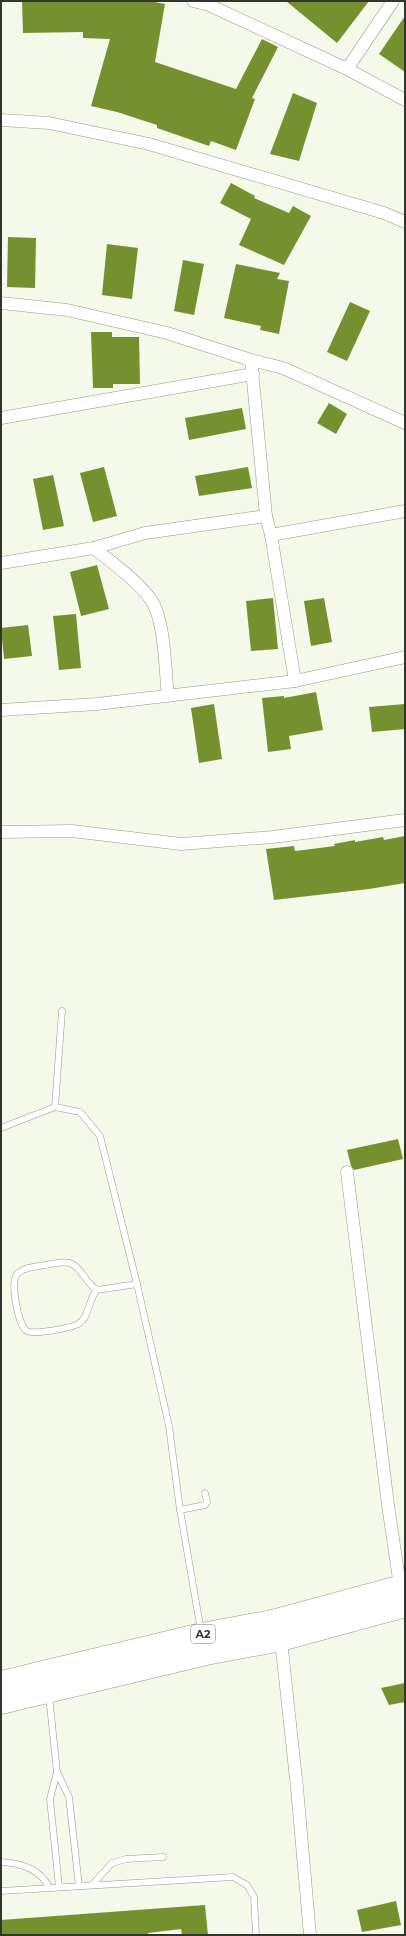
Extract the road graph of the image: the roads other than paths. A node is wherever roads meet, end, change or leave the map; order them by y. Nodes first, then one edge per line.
1 (194, 1) edge
2 (394, 1) edge
3 (211, 3) edge
4 (347, 69) junction
5 (405, 100) edge
6 (1, 120) edge
7 (405, 222) edge
8 (1, 303) edge
9 (252, 360) junction
10 (253, 374) junction
11 (1, 418) edge
12 (405, 423) edge
13 (405, 511) edge
14 (266, 516) junction
15 (271, 535) junction
16 (94, 548) junction
17 (1, 562) edge
18 (405, 657) edge
19 (295, 681) junction
20 (168, 696) junction
21 (1, 710) edge
22 (405, 820) edge
23 (1, 832) edge
24 (62, 1011) dead end
25 (55, 1107) junction
26 (1, 1128) edge
27 (347, 1172) dead end
28 (137, 1284) junction
29 (97, 1290) junction
30 (205, 1493) dead end
31 (180, 1510) junction
32 (403, 1592) edge
33 (202, 1634) junction
34 (280, 1640) junction
35 (1, 1682) edge
36 (48, 1692) junction
37 (1, 1703) edge
38 (57, 1772) junction
39 (163, 1857) dead end
40 (1, 1862) edge
41 (92, 1885) junction
42 (79, 1886) junction
43 (49, 1887) junction
44 (59, 1887) junction
45 (1, 1891) edge
46 (256, 1935) edge
47 (310, 1935) edge

1 - 3 street
2 - 4 street
3 - 4 street
4 - 5 street
6 - 7 street
8 - 9 street
9 - 10 street
9 - 12 street
10 - 11 street
10 - 14 street
13 - 15 street
14 - 15 street
14 - 16 street
15 - 19 street
16 - 17 street
16 - 20 street
18 - 19 street
19 - 20 street
20 - 21 street
22 - 23 street
24 - 25 lane
25 - 26 lane
25 - 28 lane
27 - 32 street
28 - 29 lane
28 - 31 lane
29 - 29 lane
30 - 31 lane
31 - 33 lane
32 - 33 highway, A2
32 - 34 highway, A2
33 - 35 highway, A2
34 - 36 highway, A2
34 - 47 street
36 - 37 highway, A2
36 - 38 lane
38 - 42 lane
38 - 44 lane
39 - 41 lane
40 - 43 lane
41 - 42 lane
41 - 46 lane
42 - 44 lane
43 - 44 lane
43 - 45 lane

